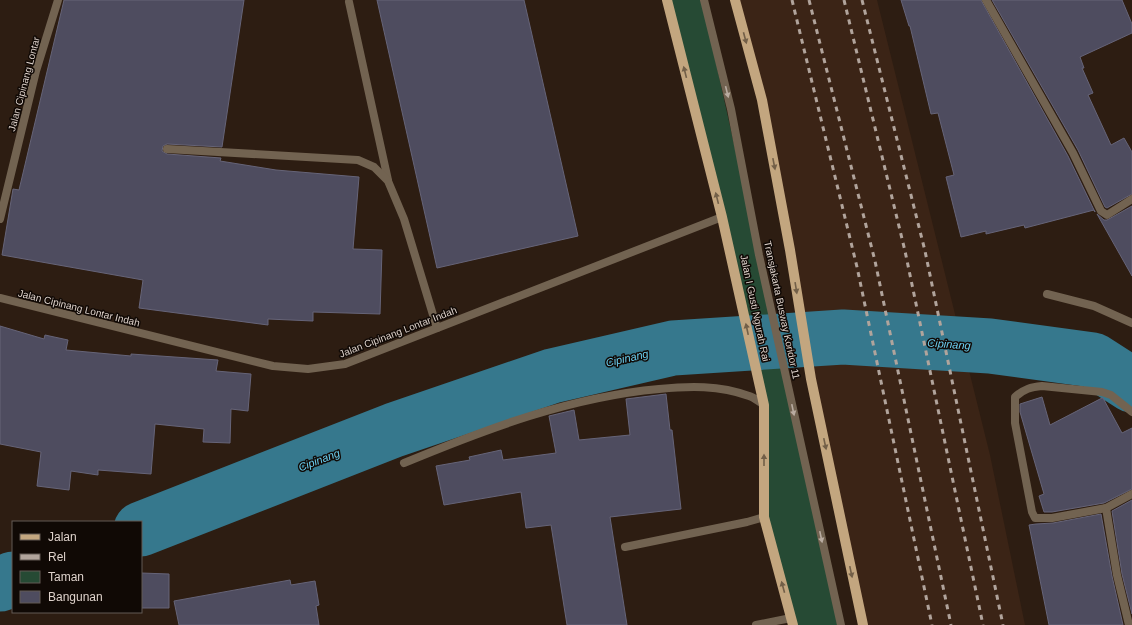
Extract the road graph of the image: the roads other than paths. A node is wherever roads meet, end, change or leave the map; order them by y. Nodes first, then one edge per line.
1 (58, 0) edge
2 (667, 0) edge
3 (704, 0) edge
4 (735, 0) edge
5 (986, 0) edge
6 (349, 2) dead end
7 (167, 149) dead end
8 (388, 181) junction
9 (1132, 199) edge
10 (722, 217) junction
11 (0, 219) edge
12 (1047, 294) dead end
13 (0, 298) edge
14 (1132, 323) edge
15 (437, 328) junction
16 (764, 405) junction
17 (1132, 412) edge
18 (404, 463) dead end
19 (1132, 494) edge
20 (1106, 508) junction
21 (764, 516) junction
22 (625, 547) dead end
23 (792, 622) edge
24 (756, 625) edge
25 (841, 625) edge
26 (863, 625) edge
27 (1130, 625) edge

1 - 11 street, Jalan Cipinang Lontar
10 -> 2 main road, Jalan I Gusti Ngurah Rai
3 -> 25 street, Transjakarta Busway Koridor 11
4 -> 26 main road
5 - 9 street
6 - 8 street
7 - 8 street
8 - 15 street
10 - 15 street, Jalan Cipinang Lontar Indah
16 -> 10 main road, Jalan I Gusti Ngurah Rai
12 - 14 street
13 - 15 street, Jalan Cipinang Lontar Indah
16 - 18 street
21 -> 16 main road, Jalan I Gusti Ngurah Rai
17 - 20 street
19 - 20 street
20 - 27 street
21 - 22 street
23 -> 21 main road, Jalan I Gusti Ngurah Rai
23 - 24 street

